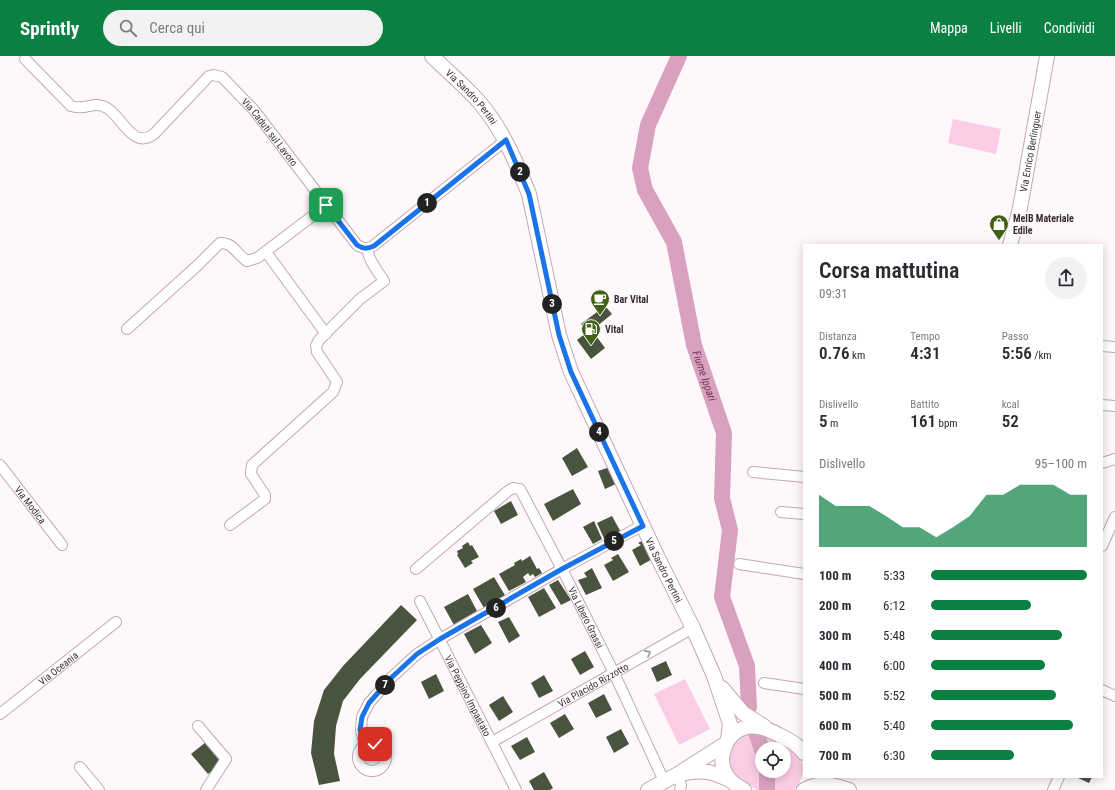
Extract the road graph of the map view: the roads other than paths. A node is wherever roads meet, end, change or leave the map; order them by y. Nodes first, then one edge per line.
1 (432, 56) edge
2 (1046, 56) edge
3 (26, 59) dead end
4 (506, 140) junction
5 (326, 205) junction
6 (1010, 244) edge
7 (367, 248) junction
8 (266, 252) junction
9 (127, 329) dead end
10 (326, 334) junction
11 (1103, 346) edge
12 (1115, 347) edge
13 (1103, 406) edge
14 (1115, 406) edge
15 (1115, 459) edge
16 (1103, 463) edge
17 (0, 465) edge
18 (753, 472) dead end
19 (803, 477) edge
20 (781, 512) dead end
21 (803, 514) edge
22 (1115, 517) edge
23 (230, 525) dead end
24 (643, 526) junction
25 (62, 544) dead end
26 (1103, 544) edge
27 (739, 564) dead end
28 (416, 569) dead end
29 (562, 569) junction
30 (803, 574) edge
31 (420, 601) dead end
32 (116, 622) dead end
33 (693, 628) junction
34 (440, 639) junction
35 (614, 673) junction
36 (714, 676) junction
37 (764, 683) dead end
38 (803, 689) edge
39 (1103, 690) edge
40 (1115, 696) edge
41 (0, 714) edge
42 (198, 726) dead end
43 (779, 735) junction
44 (803, 739) edge
45 (492, 742) junction
46 (727, 742) junction
47 (365, 745) dead end
48 (803, 751) edge
49 (80, 767) dead end
50 (678, 774) junction
51 (810, 778) edge
52 (1059, 778) edge
53 (730, 780) junction
54 (664, 782) junction
55 (842, 783) edge
56 (99, 790) edge
57 (206, 790) edge
58 (516, 790) edge
59 (648, 790) edge
60 (680, 790) edge
61 (744, 790) edge
62 (804, 790) edge
63 (1053, 790) edge

1 - 4 main road, Via Sandro Pertini
2 - 6 main road, Via Enrico Berlinguer
3 - 5 street, Via Caduti sul Lavoro
4 - 7 street
4 - 24 main road, Via Sandro Pertini
5 - 7 street, Via Caduti sul Lavoro
5 - 8 street
7 - 10 street
8 - 9 street
8 - 10 street
10 - 23 street
11 - 12 street
13 - 14 street
15 - 16 street
17 - 25 street, Via Modica
18 - 19 street
20 - 21 street
22 - 26 street
24 - 29 street
24 - 33 main road, Via Sandro Pertini
27 - 30 street
28 - 29 street, Via Libero Grassi
29 - 34 street
29 - 35 street, Via Libero Grassi
31 - 34 street, Via Peppino Impastato
32 - 41 street, Via Oceania
35 -> 33 street, Via Placido Rizzotto
33 - 36 main road, Via Sandro Pertini
34 - 45 street, Via Peppino Impastato
34 - 47 street
35 - 45 street, Via Placido Rizzotto
35 - 54 street, Via Libero Grassi
36 - 43 main road
36 - 46 main road
37 - 38 street
39 - 40 street
42 - 57 street
43 - 44 main road
43 - 46 main road
43 - 48 main road
45 - 58 street, Via Peppino Impastato
46 - 50 main road
46 - 53 main road
49 - 56 street
50 - 53 main road
50 - 54 main road
50 - 60 street
51 - 62 main road
52 - 63 street
53 - 61 main road
54 - 59 main road
55 - 62 main road

